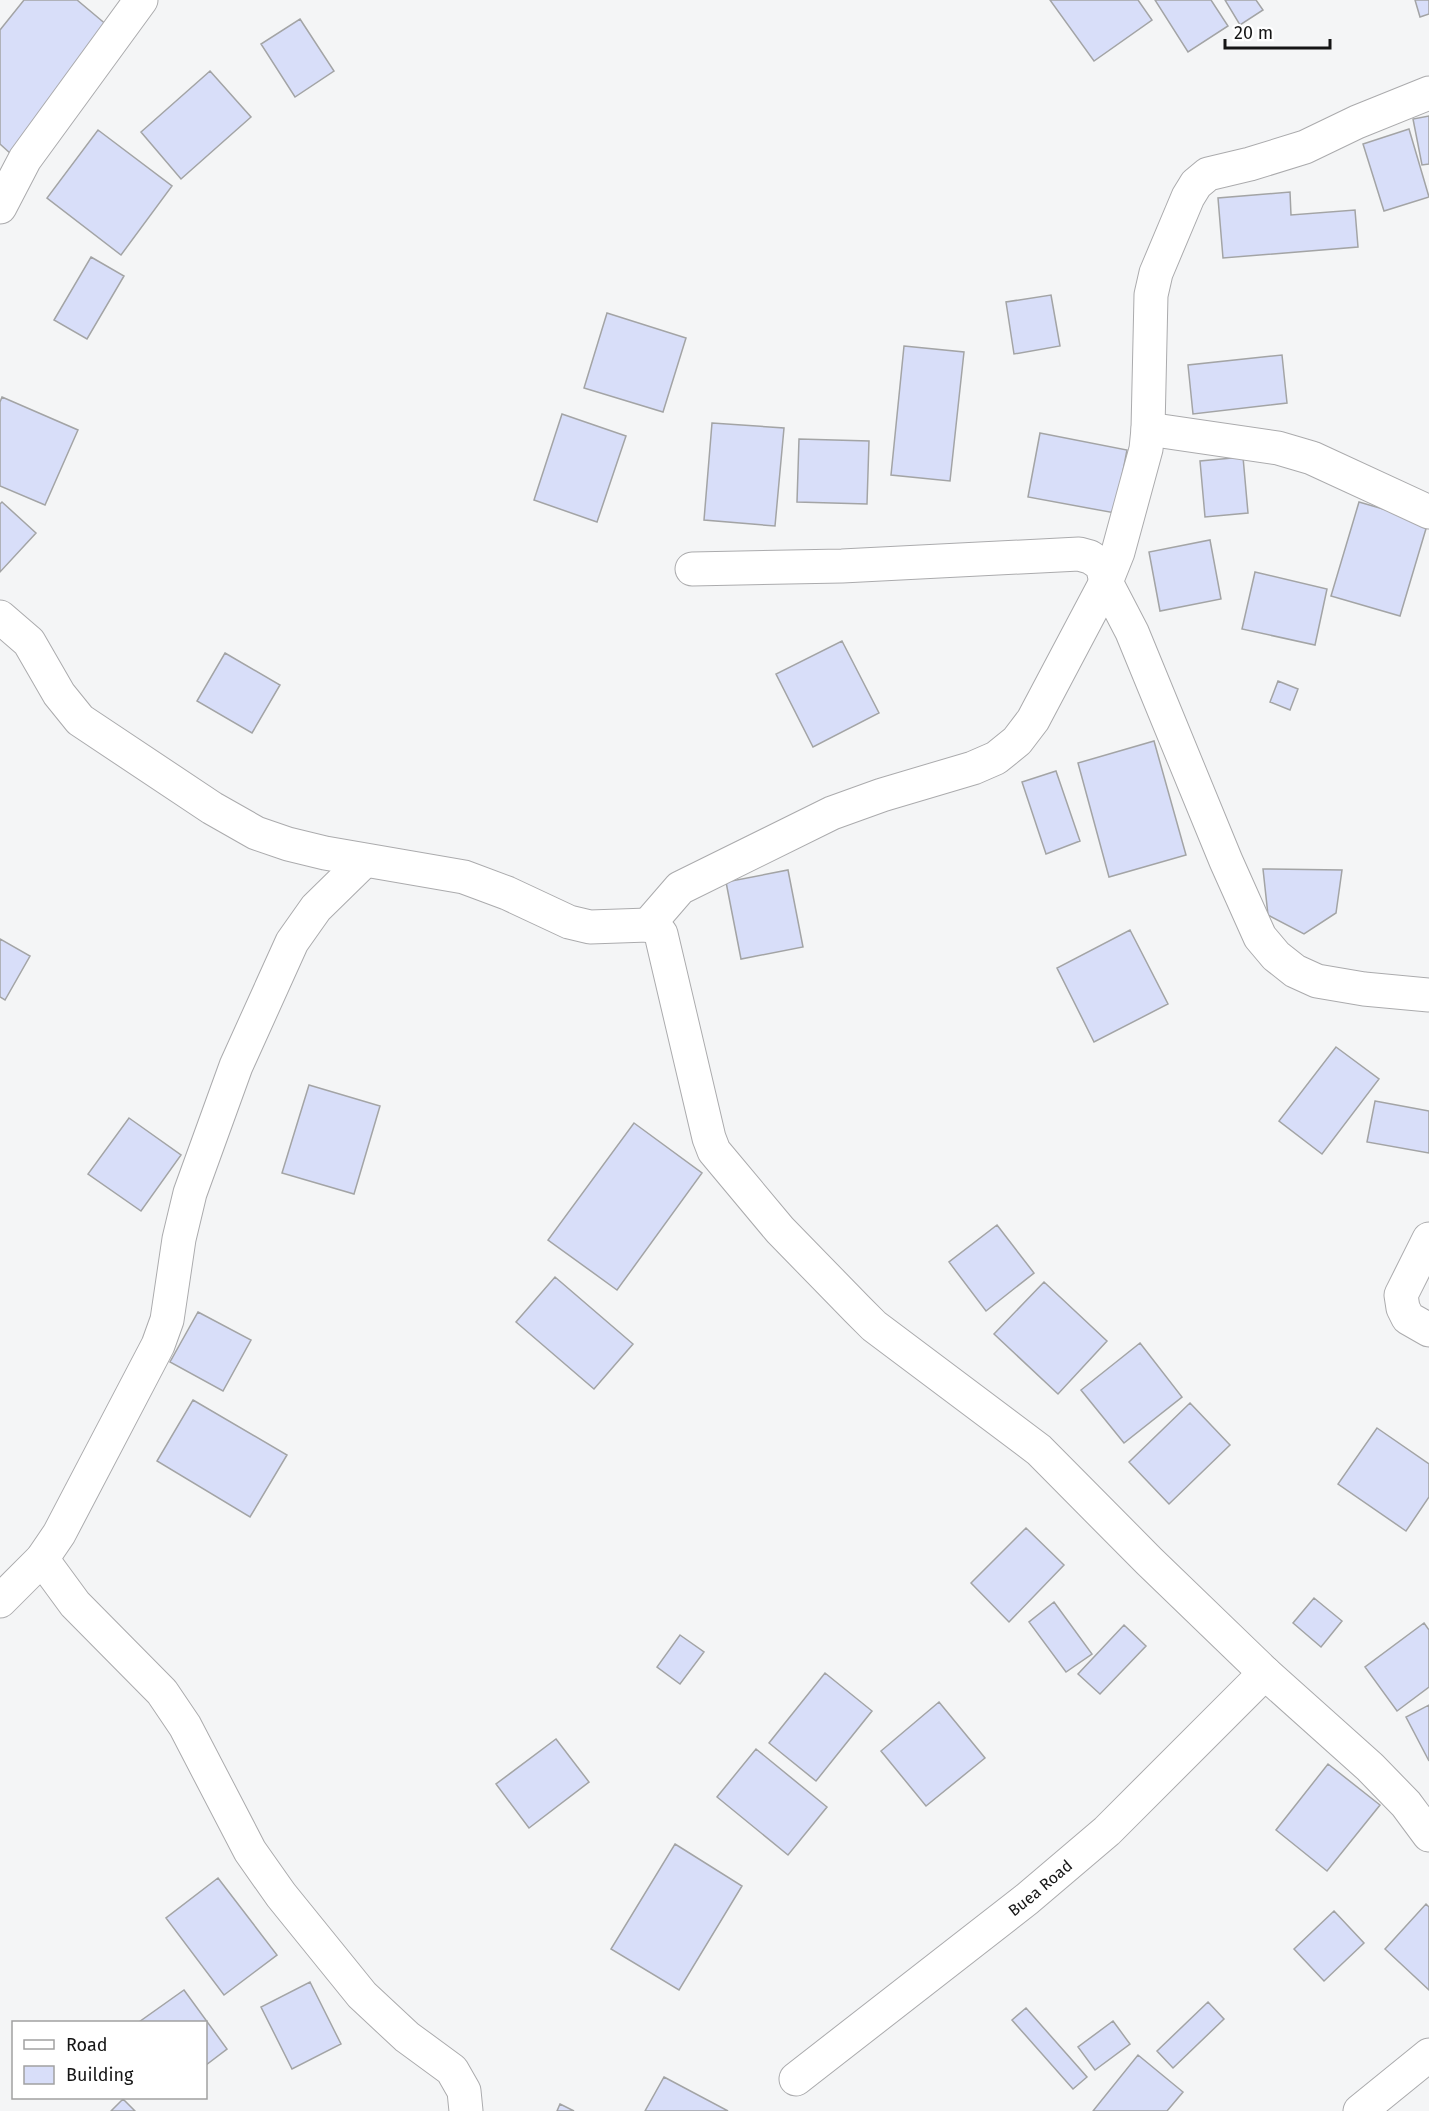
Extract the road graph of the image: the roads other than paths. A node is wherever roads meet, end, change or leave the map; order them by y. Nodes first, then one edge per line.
1 (141, 0) edge
2 (1429, 93) edge
3 (3, 189) edge
4 (1148, 429) junction
5 (1429, 512) edge
6 (692, 569) dead end
7 (1106, 582) junction
8 (0, 617) edge
9 (364, 861) junction
10 (648, 926) junction
11 (1429, 995) edge
12 (1429, 1239) edge
13 (1429, 1330) edge
14 (42, 1558) junction
15 (0, 1601) edge
16 (1265, 1673) junction
17 (1429, 1835) edge
18 (1429, 2055) edge
19 (796, 2079) dead end
20 (466, 2111) edge
21 (1360, 2111) edge

1 - 3 street
2 - 4 street
4 - 5 street
4 - 7 street
6 - 7 street
7 - 10 street
7 - 11 street
8 - 9 street
9 - 10 street
9 - 14 street
10 - 16 street
12 - 13 street
14 - 15 street
14 - 20 street
16 - 17 street
16 - 19 street, Buea Road
18 - 21 street

